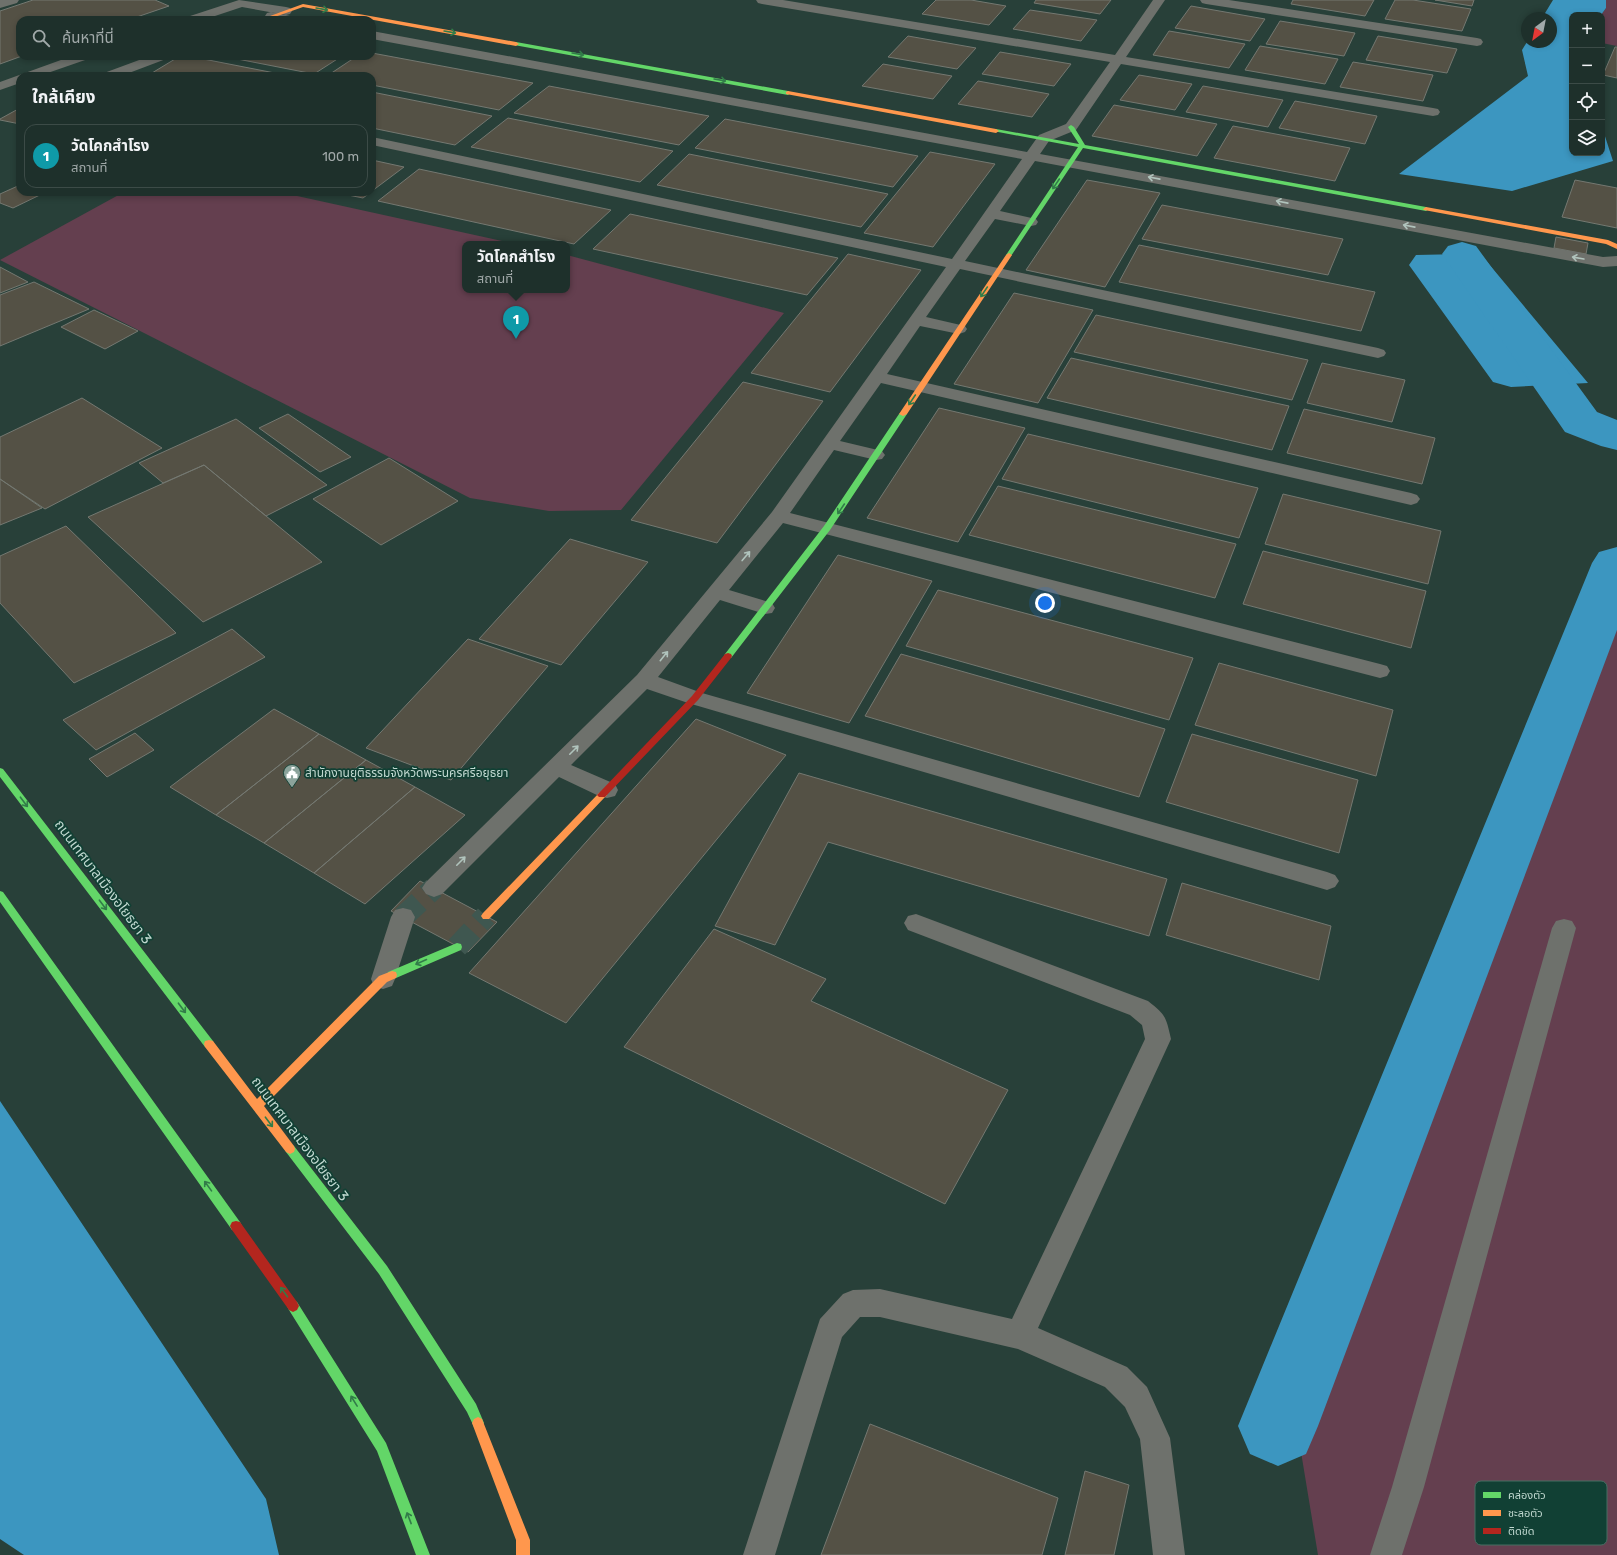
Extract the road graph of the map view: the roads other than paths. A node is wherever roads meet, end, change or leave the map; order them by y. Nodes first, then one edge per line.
1 (13, 0) edge
2 (762, 0) edge
3 (1159, 0) edge
4 (1206, 0) edge
5 (0, 4) edge
6 (289, 15) edge
7 (203, 16) edge
8 (364, 16) edge
9 (376, 18) edge
10 (426, 27) junction
11 (376, 36) edge
12 (406, 41) junction
13 (1478, 42) dead end
14 (512, 43) junction
15 (493, 57) junction
16 (604, 59) junction
17 (1118, 59) junction
18 (73, 60) edge
19 (151, 60) edge
20 (38, 72) edge
21 (119, 72) edge
22 (586, 74) junction
23 (692, 75) junction
24 (16, 80) edge
25 (0, 86) edge
26 (676, 90) junction
27 (783, 91) junction
28 (767, 107) junction
29 (882, 109) junction
30 (1433, 112) dead end
31 (868, 126) junction
32 (1071, 127) junction
33 (1044, 138) junction
34 (376, 142) edge
35 (1082, 145) junction
36 (1032, 156) junction
37 (1070, 163) junction
38 (1182, 164) junction
39 (1261, 178) junction
40 (1171, 181) junction
41 (1342, 193) junction
42 (1252, 196) junction
43 (1442, 211) junction
44 (1334, 212) junction
45 (991, 214) junction
46 (1031, 222) junction
47 (1535, 228) junction
48 (1436, 231) junction
49 (1617, 247) edge
50 (1531, 249) junction
51 (1617, 261) edge
52 (955, 264) junction
53 (997, 273) junction
54 (916, 320) junction
55 (959, 329) junction
56 (1378, 353) dead end
57 (876, 377) junction
58 (921, 388) junction
59 (829, 444) junction
60 (876, 455) junction
61 (1411, 499) dead end
62 (779, 516) junction
63 (827, 528) junction
64 (716, 592) junction
65 (765, 608) junction
66 (1380, 671) dead end
67 (644, 680) junction
68 (695, 698) junction
69 (556, 767) junction
70 (0, 771) edge
71 (606, 790) junction
72 (1327, 881) dead end
73 (434, 888) tunnel mouth
74 (0, 895) edge
75 (486, 916) tunnel mouth
76 (403, 917) tunnel mouth
77 (916, 923) dead end
78 (1564, 928) dead end
79 (457, 946) tunnel mouth
80 (384, 979) junction
81 (257, 1106) junction
82 (1020, 1335) junction
83 (423, 1555) edge
84 (522, 1555) edge
85 (759, 1555) edge
86 (1169, 1555) edge
87 (1386, 1555) edge

1 - 5 street
2 - 17 street
3 - 17 street
4 - 13 street
6 - 7 street
6 -> 8 street
9 -> 10 street
10 - 12 street
10 -> 14 street
11 - 12 street
12 - 15 street
14 - 15 street
14 -> 16 street
15 - 22 street
16 - 22 street
16 - 23 street
17 - 30 street
17 - 32 street
18 - 20 street
19 - 21 street
22 - 26 street
23 - 26 street
23 -> 27 street
24 - 25 street
26 - 28 street
27 - 28 street
27 - 29 street
28 - 31 street
29 - 31 street
29 - 33 street
31 - 36 street
32 - 33 street
32 - 35 street
33 - 35 street
33 - 36 street
34 - 52 street
35 - 37 street
35 - 38 street
36 - 37 street
36 - 45 street
40 -> 37 street
37 -> 46 street
38 - 39 street
38 - 40 street
39 - 41 street
39 - 42 street
40 - 42 street
41 - 43 street
41 - 44 street
44 -> 42 street
43 - 47 street
43 - 48 street
48 -> 44 street
45 - 46 street
45 - 52 street
46 - 53 street
47 - 49 street
47 - 50 street
48 - 50 street
51 -> 50 street
52 - 53 street
52 - 54 street
53 -> 55 street
53 - 56 street
54 - 55 street
54 - 57 street
55 - 58 street
57 - 58 street
57 - 59 street
58 -> 60 street
58 - 61 street
59 - 60 street
59 - 62 street
60 -> 63 street
62 - 63 street
64 -> 62 street
63 - 65 street
63 - 66 street
64 - 65 street
67 -> 64 street
65 - 68 street
67 - 68 street
69 -> 67 street
68 - 71 street
68 - 72 street
69 - 71 street
73 -> 69 street
70 -> 81 street, ถนนเทศบาลเมืองอโยธยา 3
71 - 75 street
83 -> 74 street
76 - 80 street
77 - 82 street
78 - 87 street
79 -> 80 street
80 - 81 street
81 -> 84 street, ถนนเทศบาลเมืองอโยธยา 3
82 - 85 street
82 - 86 street

